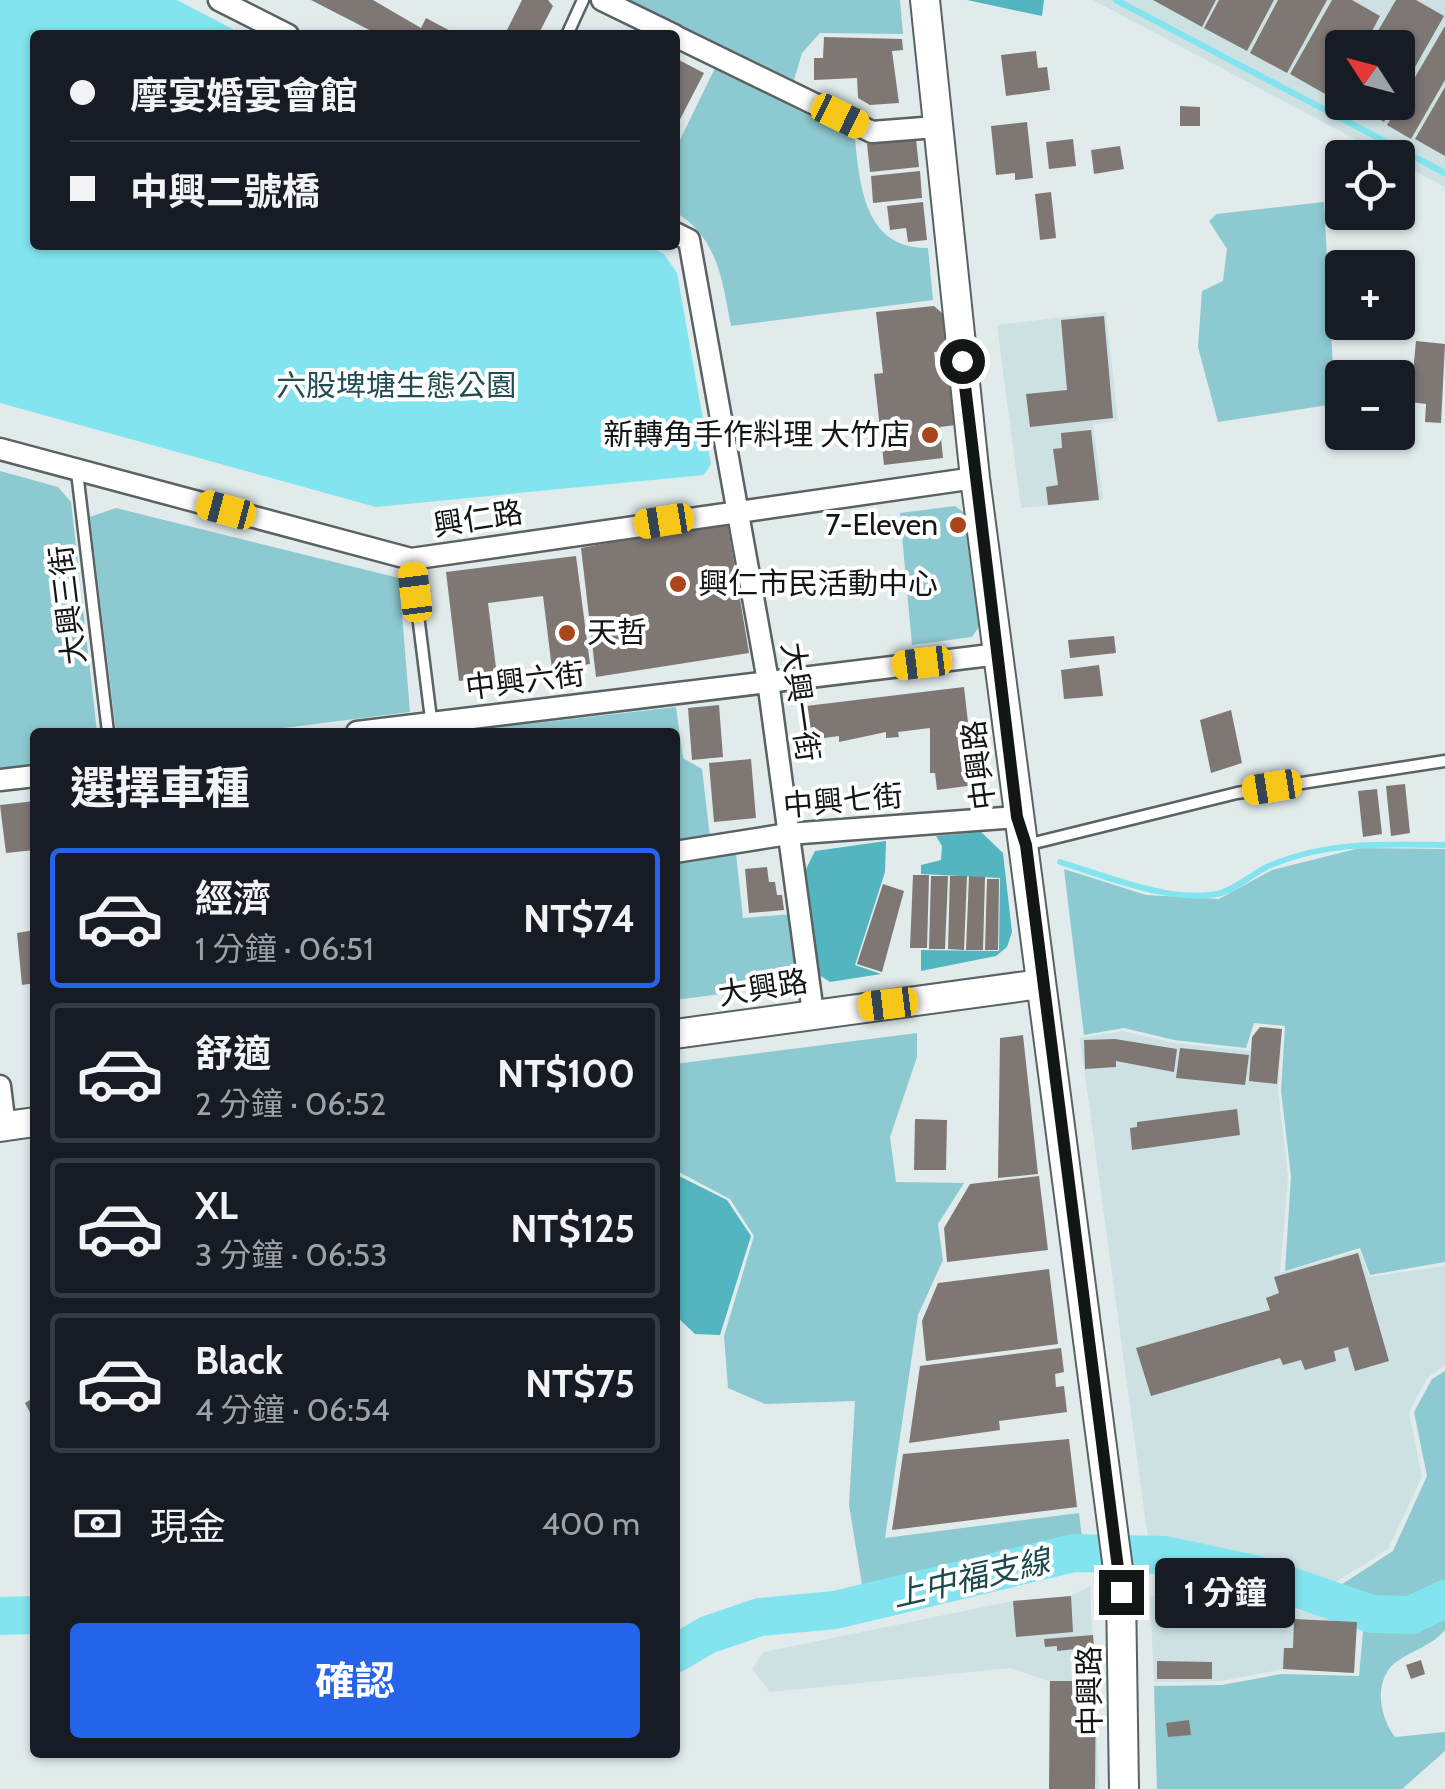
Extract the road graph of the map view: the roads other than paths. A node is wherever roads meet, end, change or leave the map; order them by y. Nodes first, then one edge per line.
1 (220, 0) edge
2 (582, 0) edge
3 (602, 0) edge
4 (925, 0) edge
5 (278, 30) edge
6 (568, 30) edge
7 (664, 30) edge
8 (680, 38) edge
9 (936, 127) junction
10 (680, 236) edge
11 (0, 450) edge
12 (77, 472) junction
13 (975, 478) junction
14 (737, 510) junction
15 (412, 559) junction
16 (999, 654) junction
17 (768, 681) junction
18 (432, 727) edge
19 (108, 728) edge
20 (1445, 761) edge
21 (30, 777) edge
22 (0, 780) edge
23 (1017, 817) junction
24 (788, 834) junction
25 (1026, 845) junction
26 (680, 851) edge
27 (1040, 984) junction
28 (812, 1013) junction
29 (680, 1033) edge
30 (0, 1086) edge
31 (30, 1123) edge
32 (3, 1127) edge
33 (1124, 1789) edge

1 - 5 street
2 - 6 lane
3 - 7 street
4 - 9 street, 中興路
8 - 9 street
9 - 13 street, 中興路
10 - 14 street, 大興一街
11 - 12 street, 興仁路
12 - 15 street, 興仁路
12 - 19 lane, 大興三街
13 - 14 street, 興仁路
13 - 16 street, 中興路
14 - 15 street, 興仁路
14 - 17 street, 大興一街
15 - 18 lane
16 - 17 street, 中興六街
16 - 23 street, 中興路
17 - 18 street, 中興六街
17 - 24 street, 大興一街
20 - 25 lane
21 - 22 street
23 - 24 street, 中興七街
23 - 25 street, 中興路
24 - 26 street, 中興七街
24 - 28 street, 大興一街
25 - 27 street, 中興路
27 - 28 street, 大興路
27 - 33 street, 中興路
28 - 29 street, 大興路
30 - 32 street
31 - 32 street

